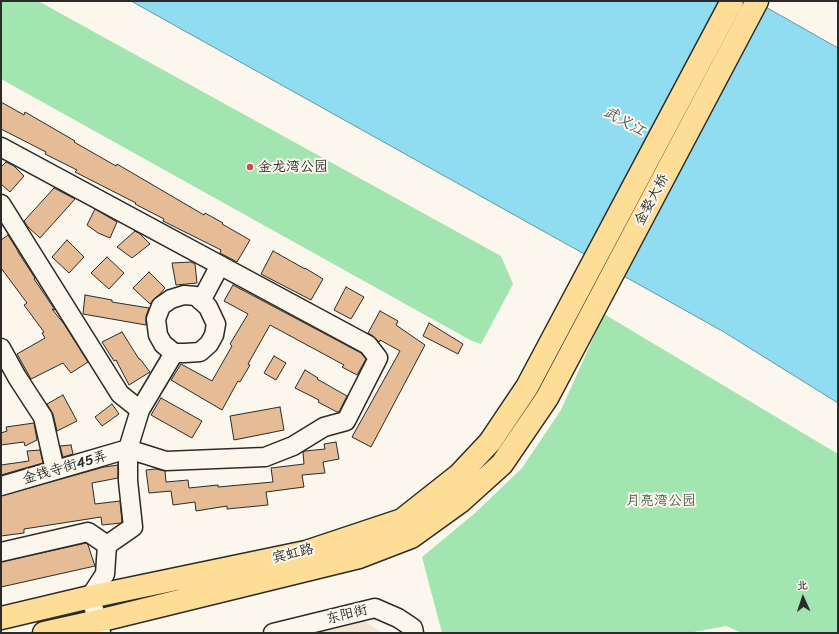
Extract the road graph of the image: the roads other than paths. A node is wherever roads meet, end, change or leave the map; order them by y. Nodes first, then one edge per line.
1 (732, 1) edge
2 (757, 1) edge
3 (1, 147) edge
4 (1, 204) edge
5 (220, 265) junction
6 (201, 301) junction
7 (1, 348) edge
8 (174, 353) junction
9 (527, 387) joint
10 (547, 398) joint
11 (140, 410) junction
12 (128, 449) junction
13 (55, 470) junction
14 (1, 486) edge
15 (107, 545) junction
16 (1, 552) edge
17 (90, 598) junction
18 (1, 618) edge
19 (100, 627) edge
20 (44, 633) edge
21 (273, 633) edge
22 (414, 633) edge

1 - 9 main road, 金婺大桥
2 - 10 main road, 金婺大桥
3 - 5 street
4 - 11 street
5 - 6 street
5 - 12 street
6 - 8 street
6 - 8 street
7 - 13 street
8 - 11 street
9 - 17 main road, 宾虹路
10 - 19 main road, 宾虹路
11 - 12 street
12 - 13 street, 金钱寺街45弄
12 - 15 street
13 - 14 street, 金钱寺街45弄
15 - 16 street
15 - 17 street
17 - 18 main road, 宾虹路
17 - 19 street
19 - 20 main road, 宾虹路
21 - 22 street, 东阳街

